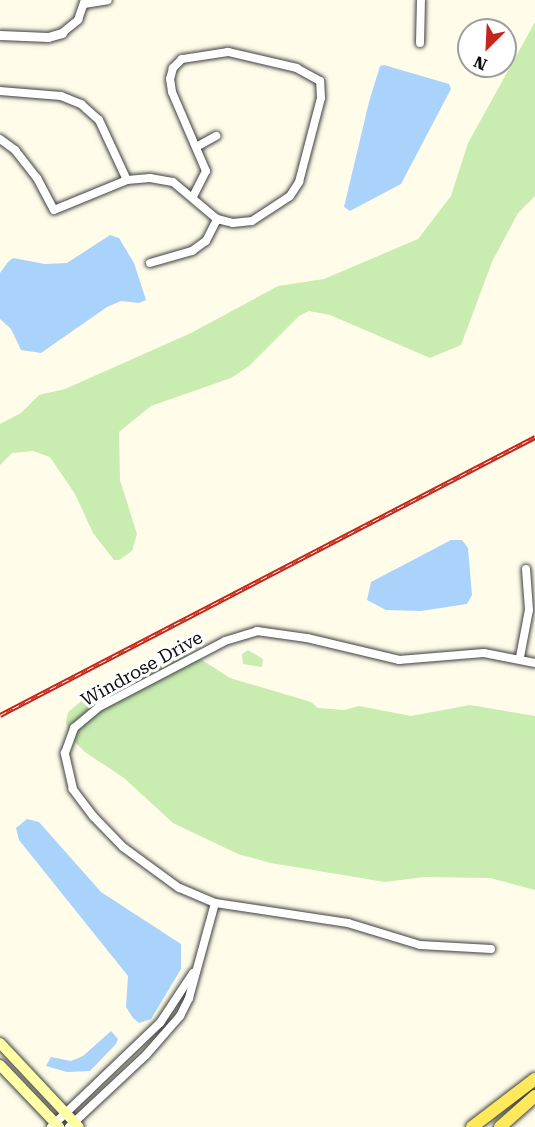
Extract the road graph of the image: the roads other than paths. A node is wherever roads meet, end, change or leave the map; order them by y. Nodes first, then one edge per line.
1 (108, 0) edge
2 (420, 0) edge
3 (84, 2) edge
4 (62, 33) joint
5 (0, 35) edge
6 (420, 43) dead end
7 (0, 91) edge
8 (216, 136) dead end
9 (0, 139) edge
10 (198, 146) junction
11 (127, 180) junction
12 (193, 196) junction
13 (217, 219) junction
14 (150, 263) dead end
15 (526, 569) dead end
16 (520, 657) junction
17 (535, 663) edge
18 (215, 903) junction
19 (490, 949) dead end
20 (196, 966) junction
21 (0, 1043) edge
22 (138, 1046) junction
23 (146, 1055) junction
24 (0, 1065) edge
25 (535, 1079) edge
26 (535, 1096) edge
27 (66, 1113) junction
28 (74, 1125) edge
29 (55, 1126) edge
30 (472, 1127) edge
31 (500, 1127) edge

1 - 3 street
2 - 6 street
3 - 4 street
4 - 5 street
7 - 11 street
8 - 10 street
9 - 11 street
10 - 12 street
10 - 13 street
11 - 12 street
12 - 13 street
13 - 14 street
15 - 16 street
16 - 17 street, Windrose Drive
16 - 18 street, Windrose Drive
18 - 19 street, Windrose Drive
18 - 20 street
20 - 22 street
20 - 23 street
21 - 27 main road
22 - 23 street
22 - 27 street
23 - 28 street
24 - 29 main road
25 - 30 main road
26 - 31 main road
27 - 28 main road
27 - 29 street

